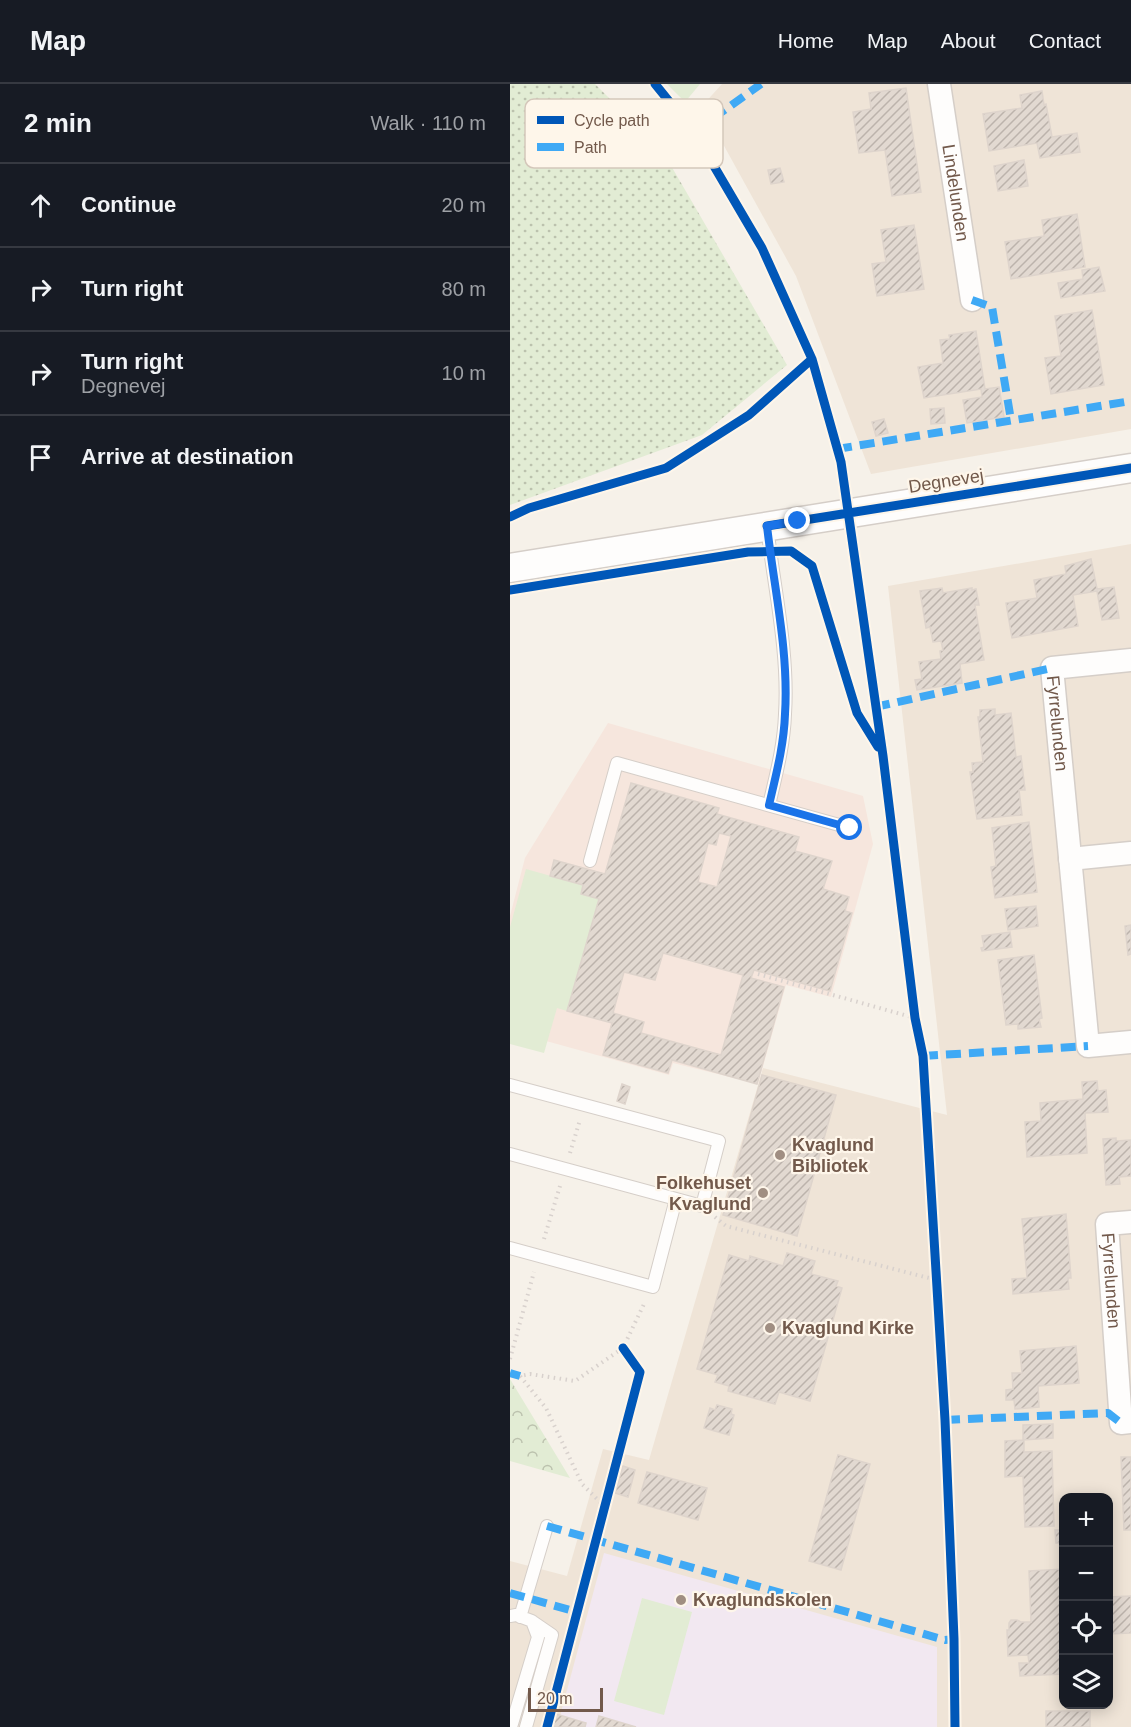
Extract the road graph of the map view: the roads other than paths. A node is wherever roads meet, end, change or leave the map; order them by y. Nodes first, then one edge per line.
1 (939, 84) edge
2 (972, 300) dead end
3 (1131, 468) edge
4 (767, 526) junction
5 (510, 568) edge
6 (1131, 660) edge
7 (769, 805) junction
8 (850, 828) dead end
9 (1131, 853) edge
10 (1070, 859) junction
11 (590, 861) dead end
12 (1131, 1042) edge
13 (510, 1085) edge
14 (510, 1154) edge
15 (676, 1199) junction
16 (1131, 1222) edge
17 (510, 1248) edge
18 (1131, 1422) edge
19 (547, 1526) dead end
20 (515, 1617) edge
21 (532, 1621) junction
22 (511, 1727) edge
23 (526, 1727) edge

1 - 2 street, Lindelunden
3 - 4 street, Degnevej
4 - 5 street, Degnevej
4 - 7 lane
6 - 10 street, Fyrrelunden
7 - 8 lane
7 - 11 lane
9 - 10 street
10 - 12 street, Fyrrelunden
13 - 15 lane
14 - 15 lane
15 - 17 lane
16 - 18 street, Fyrrelunden
19 - 20 lane
20 - 21 lane
21 - 22 lane
21 - 23 lane

